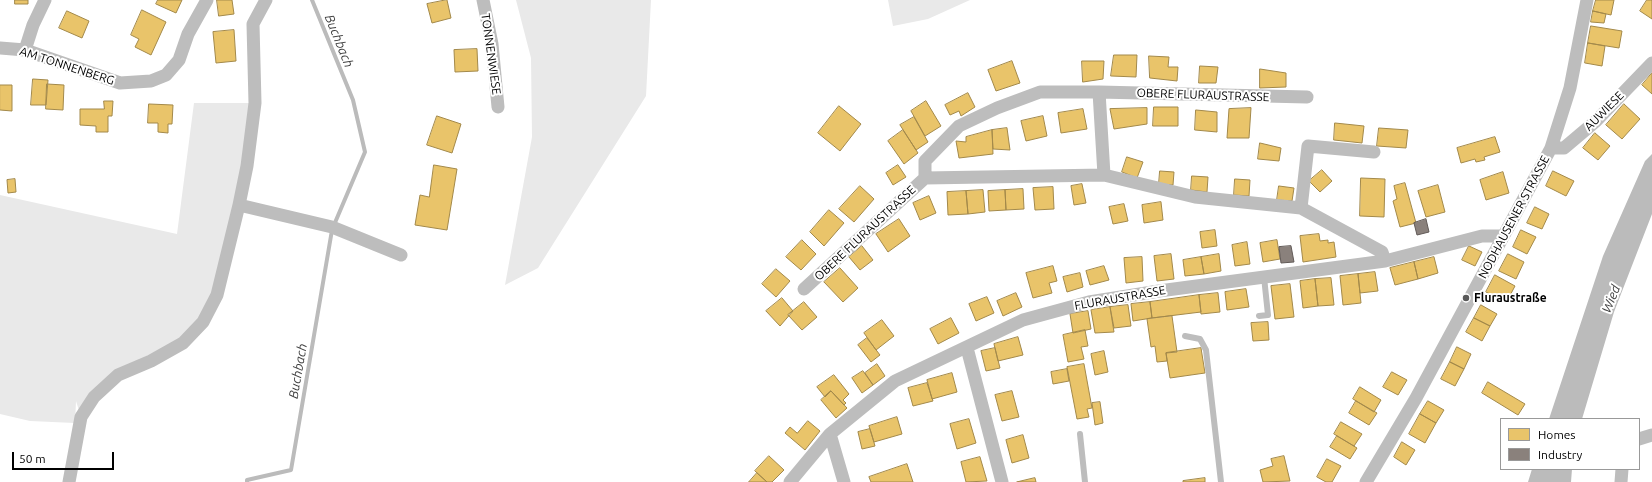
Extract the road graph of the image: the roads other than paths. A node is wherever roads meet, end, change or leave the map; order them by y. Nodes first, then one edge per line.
1 (46, 0) edge
2 (206, 0) edge
3 (266, 0) edge
4 (483, 0) edge
5 (1587, 0) edge
6 (0, 48) edge
7 (25, 50) junction
8 (1652, 63) edge
9 (1099, 92) junction
10 (1307, 98) dead end
11 (498, 107) dead end
12 (1552, 148) junction
13 (1374, 152) dead end
14 (1104, 175) junction
15 (925, 178) junction
16 (239, 205) junction
17 (1301, 208) junction
18 (1502, 236) junction
19 (401, 255) dead end
20 (1385, 261) junction
21 (1264, 278) junction
22 (804, 289) dead end
23 (1259, 316) dead end
24 (1185, 336) dead end
25 (967, 348) junction
26 (830, 434) junction
27 (1080, 434) dead end
28 (1652, 435) edge
29 (1640, 439) edge
30 (1622, 470) edge
31 (70, 482) edge
32 (790, 482) edge
33 (844, 482) edge
34 (1002, 482) edge
35 (1085, 482) edge
36 (1221, 482) edge
37 (1366, 482) edge
38 (1621, 482) edge

1 - 7 street
2 - 7 street, AM TONNENBERG
3 - 16 street
4 - 11 street, TONNENWIESE
5 - 12 street, NODHAUSENER STRASSE
6 - 7 street, AM TONNENBERG
8 - 12 street, AUWIESE
9 - 10 street, OBERE FLURAUSTRASSE
9 - 14 street
9 - 15 street, OBERE FLURAUSTRASSE
12 - 18 street, NODHAUSENER STRASSE
13 - 17 street
14 - 15 street, OBERE FLURAUSTRASSE
14 - 17 street, OBERE FLURAUSTRASSE
15 - 22 street, OBERE FLURAUSTRASSE
16 - 19 street
16 - 31 street
17 - 20 street, OBERE FLURAUSTRASSE
18 - 20 street, FLURAUSTRASSE
18 - 37 street, NODHAUSENER STRASSE
20 - 21 street, FLURAUSTRASSE
21 - 23 lane
21 - 25 street, FLURAUSTRASSE
24 - 36 lane
25 - 26 street, FLURAUSTRASSE
25 - 34 street
26 - 32 street, FLURAUSTRASSE
26 - 33 street
27 - 35 lane
28 - 29 street
30 - 38 street

